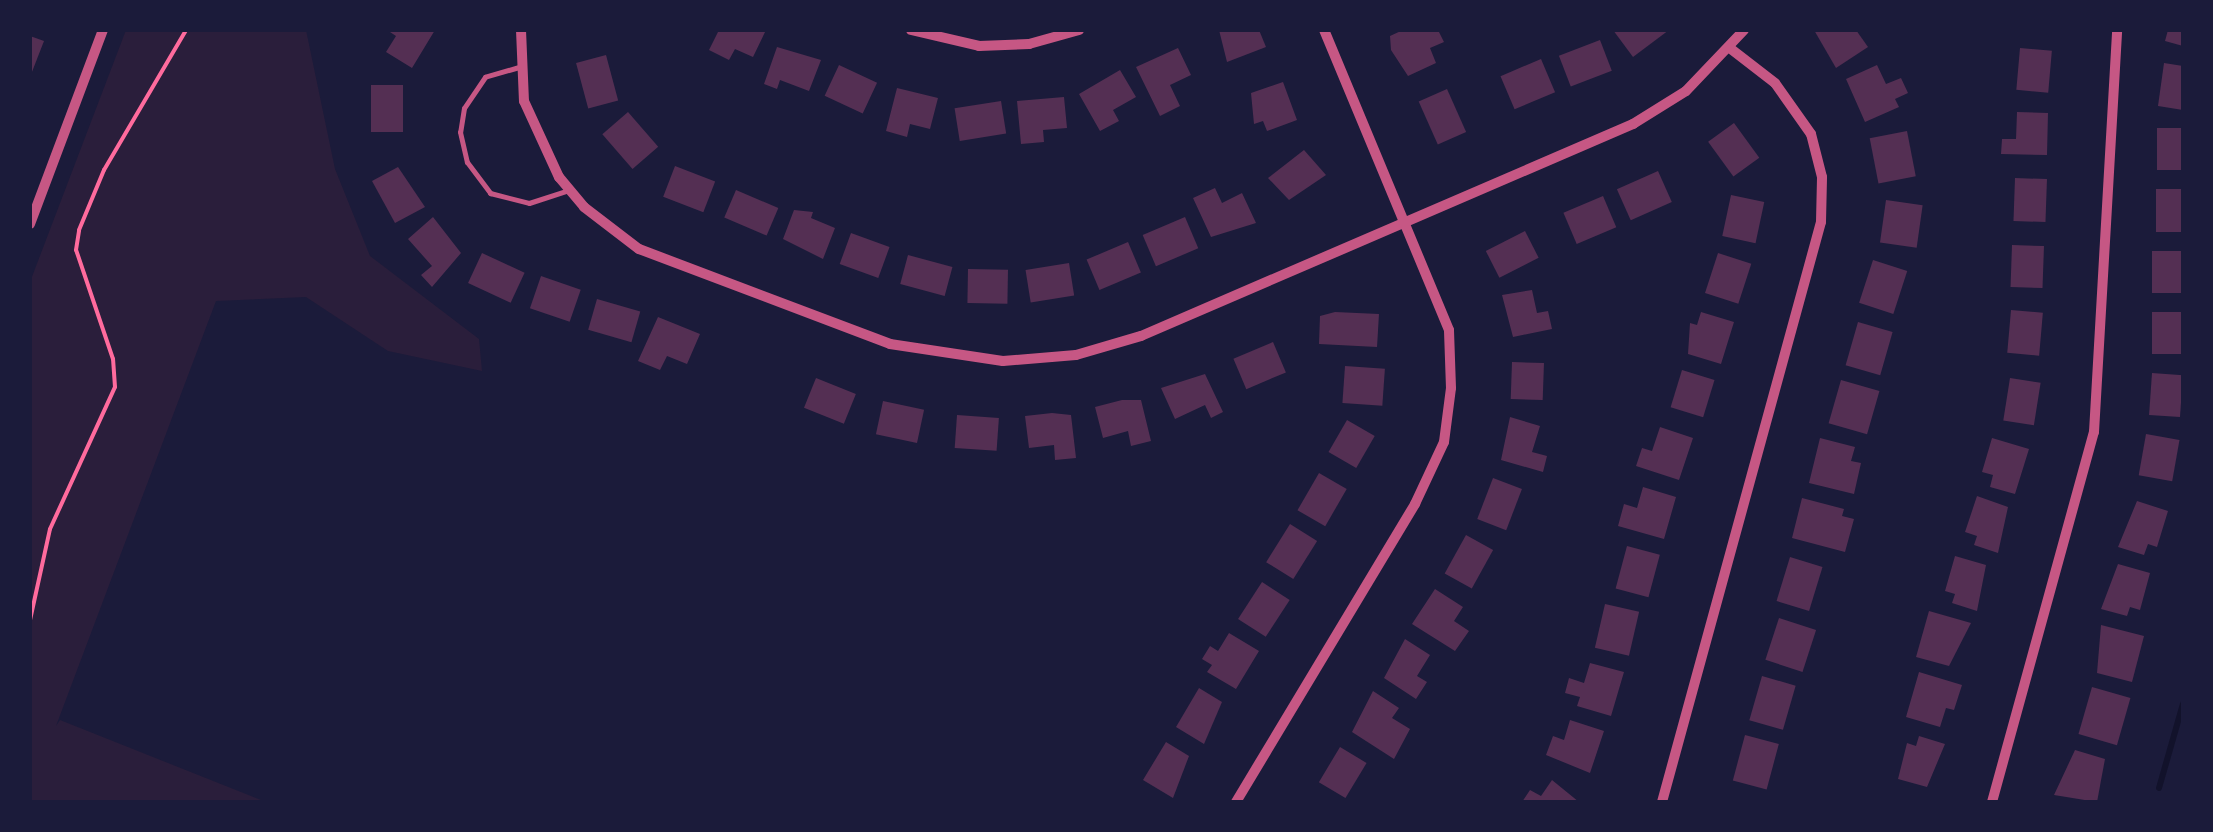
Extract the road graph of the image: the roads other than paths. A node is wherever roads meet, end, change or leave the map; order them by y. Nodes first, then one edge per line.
1 (102, 30) edge
2 (521, 30) edge
3 (911, 30) edge
4 (1079, 30) edge
5 (1324, 30) edge
6 (1744, 30) edge
7 (2117, 30) edge
8 (1731, 49) junction
9 (519, 67) junction
10 (570, 190) junction
11 (1408, 223) junction
12 (30, 224) edge
13 (1236, 802) edge
14 (1662, 802) edge
15 (1992, 802) edge

1 - 12 street
2 - 9 street
3 - 4 street
5 - 11 street
6 - 8 street
7 - 15 street
8 - 11 street
8 - 14 street
9 - 10 street
9 - 10 lane
10 - 11 street
11 - 13 street

